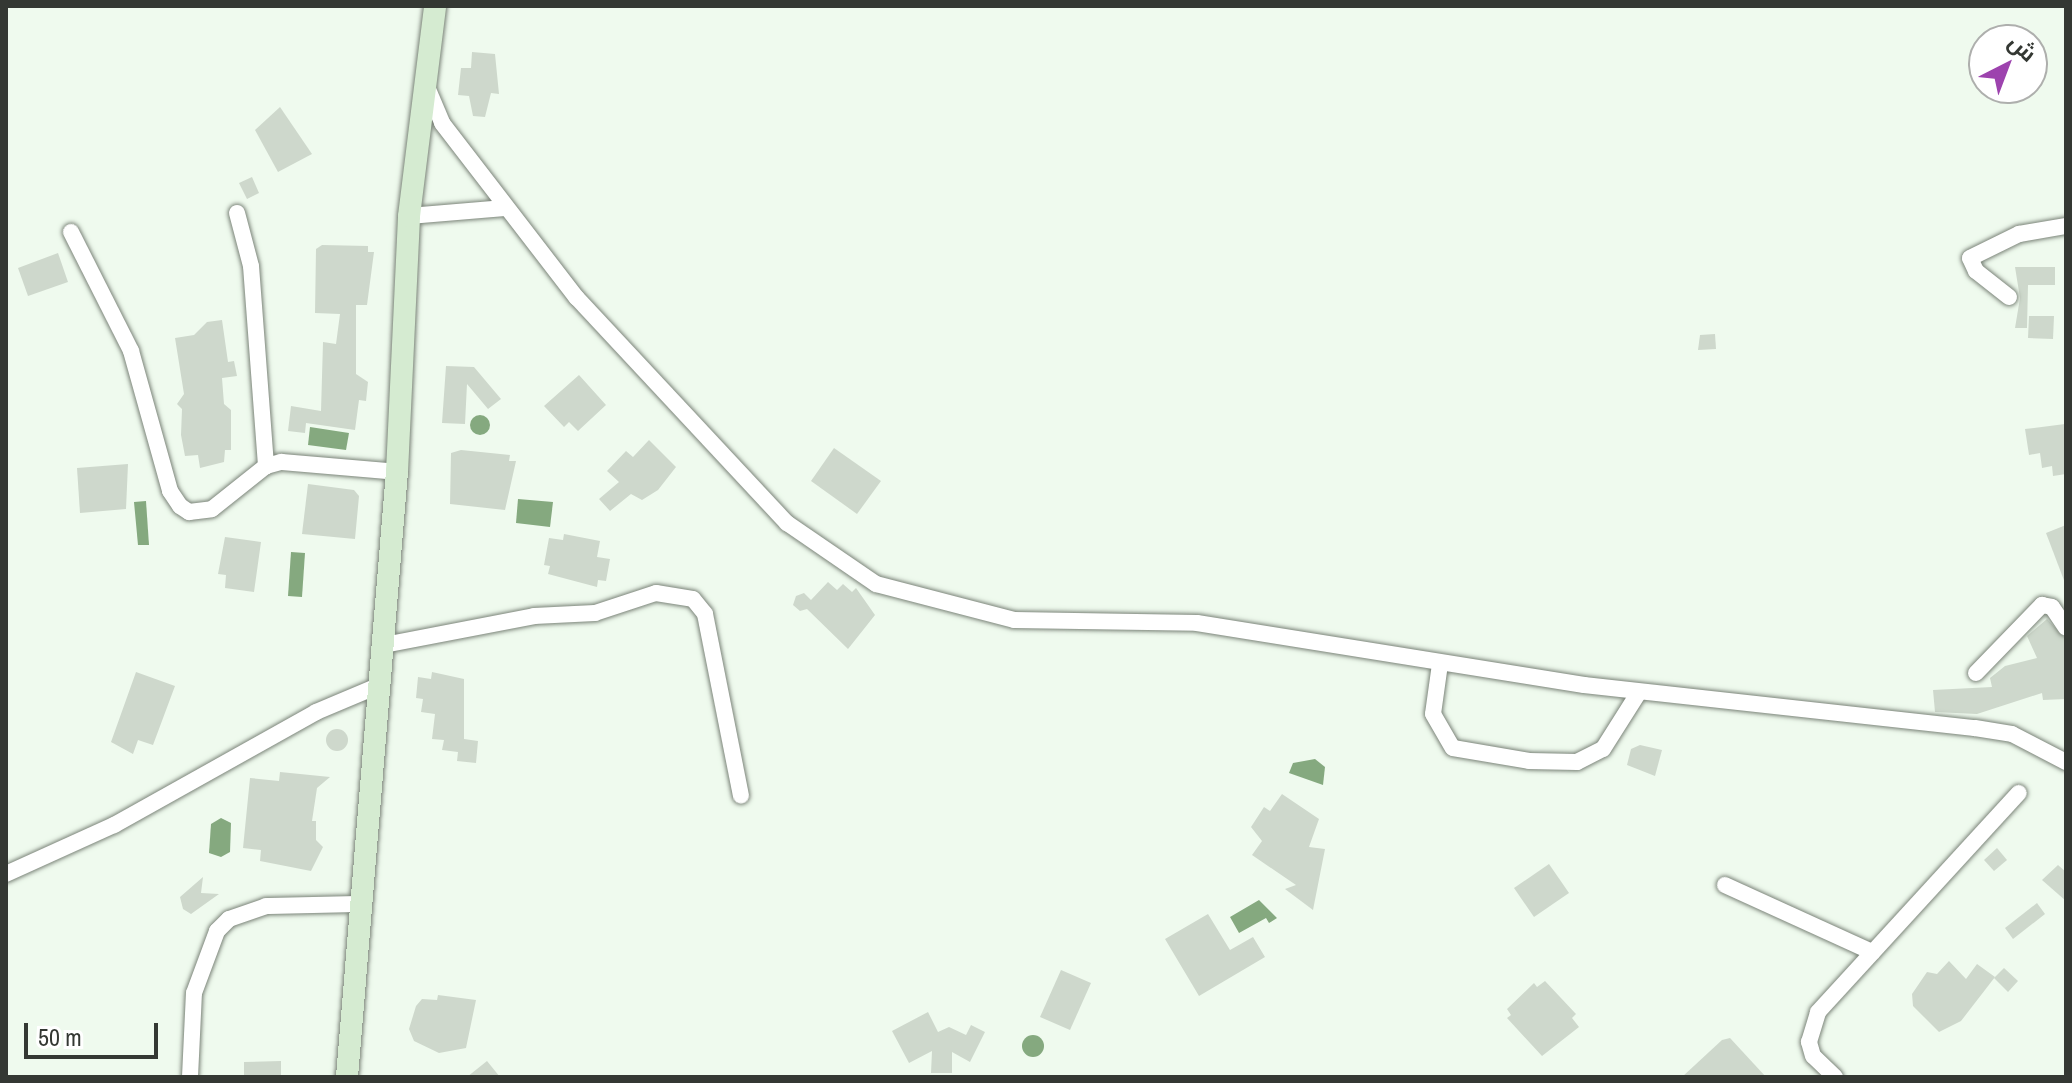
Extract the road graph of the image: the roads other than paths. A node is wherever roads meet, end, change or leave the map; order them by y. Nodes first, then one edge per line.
1 (435, 6) edge
2 (423, 79) junction
3 (505, 208) junction
4 (237, 213) dead end
5 (409, 216) junction
6 (2066, 226) edge
7 (71, 232) dead end
8 (2009, 297) dead end
9 (266, 466) junction
10 (397, 472) junction
11 (2066, 628) edge
12 (384, 645) junction
13 (1440, 664) junction
14 (1976, 673) dead end
15 (378, 686) junction
16 (1639, 692) junction
17 (2066, 762) edge
18 (2019, 793) dead end
19 (741, 795) dead end
20 (6, 874) edge
21 (1725, 885) dead end
22 (360, 904) junction
23 (1872, 952) junction
24 (190, 1077) edge
25 (347, 1077) edge
26 (1835, 1077) edge

1 - 2 street
2 - 3 street
2 - 5 street
3 - 5 street
3 - 13 street
4 - 9 street
5 - 10 street
6 - 8 street
7 - 9 street
9 - 10 street
10 - 12 street
11 - 14 street
12 - 15 street
12 - 19 street
13 - 16 street
13 - 16 street
15 - 20 street
15 - 22 street
16 - 17 street
18 - 23 street
21 - 23 street
22 - 24 street
22 - 25 street
23 - 26 street

